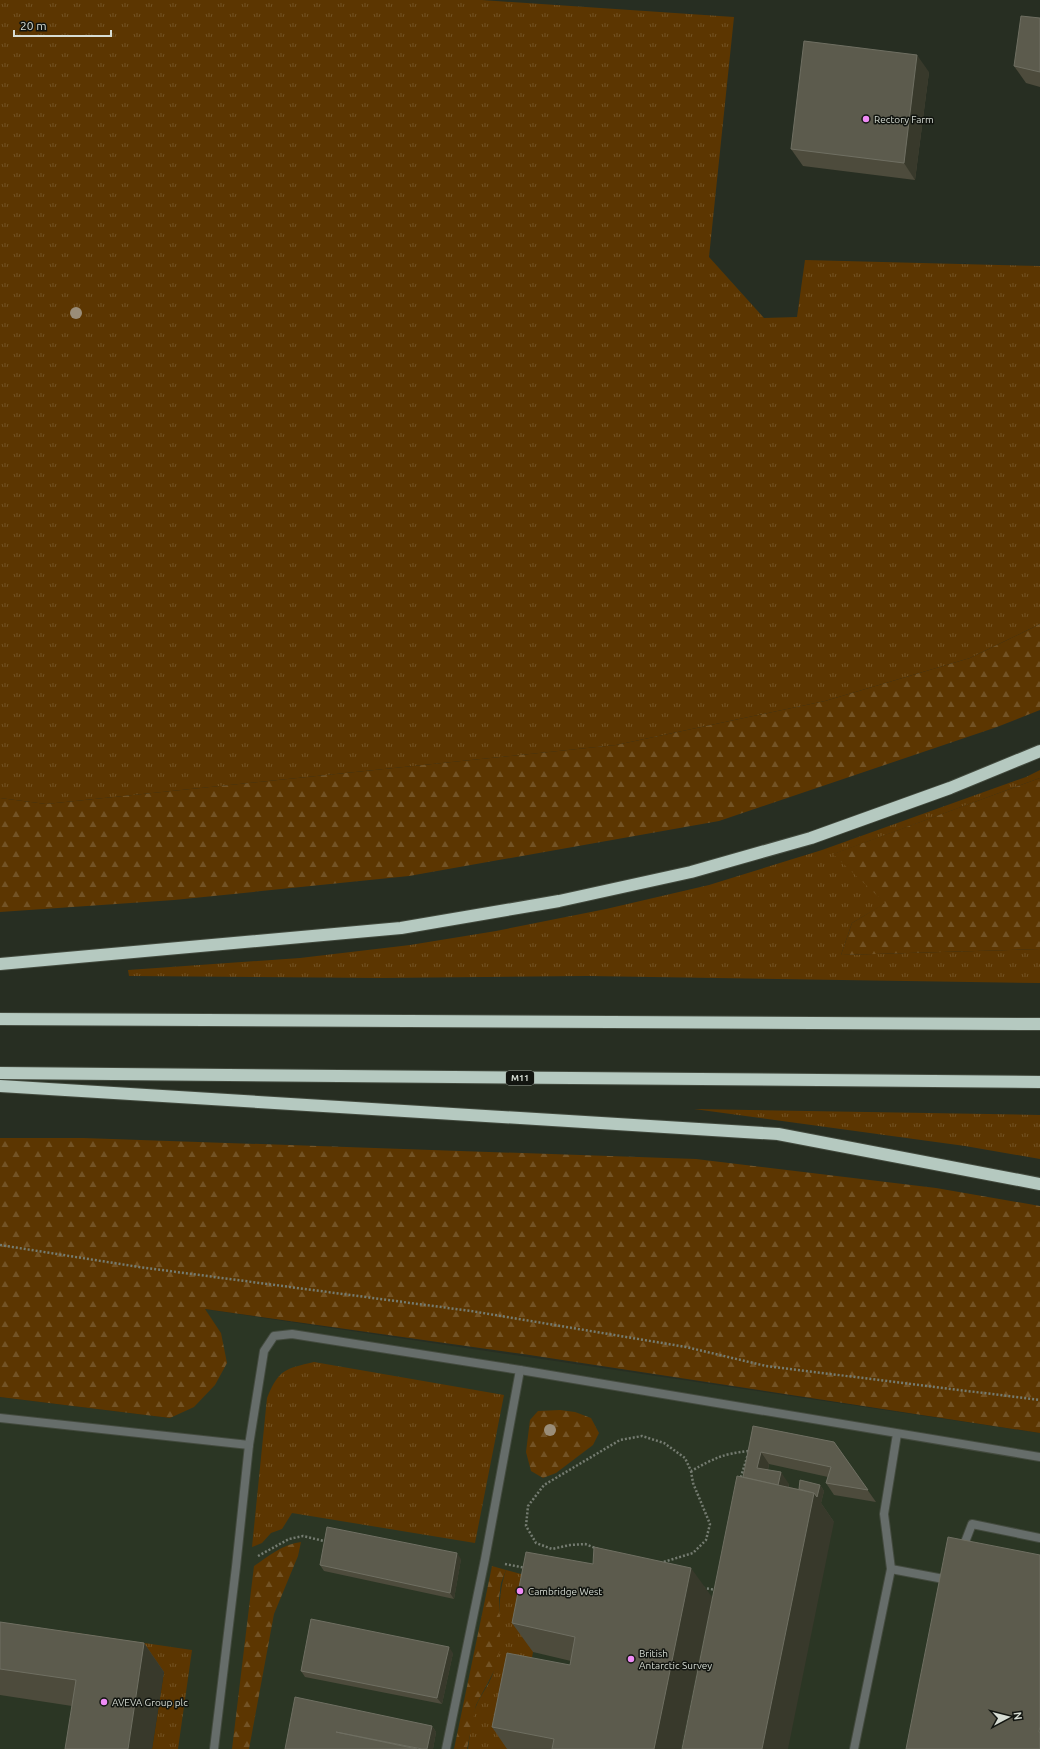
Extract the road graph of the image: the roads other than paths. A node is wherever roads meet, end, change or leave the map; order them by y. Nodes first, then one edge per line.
1 (1040, 751) edge
2 (0, 964) edge
3 (0, 1019) edge
4 (1040, 1024) edge
5 (0, 1073) edge
6 (1040, 1082) edge
7 (0, 1086) edge
8 (1040, 1184) edge
9 (520, 1370) junction
10 (0, 1418) edge
11 (897, 1434) junction
12 (249, 1445) junction
13 (1040, 1457) edge
14 (1040, 1538) edge
15 (959, 1559) edge
16 (891, 1569) junction
17 (953, 1573) edge
18 (214, 1749) edge
19 (446, 1749) edge
20 (854, 1749) edge

1 - 2 highway
3 - 4 highway
5 - 6 highway, M11
7 - 8 highway
9 - 11 lane
9 - 12 lane
9 - 19 lane
10 - 12 lane
11 - 13 lane
11 - 16 lane
12 - 18 lane
14 - 15 lane
16 - 17 lane
16 - 20 lane

